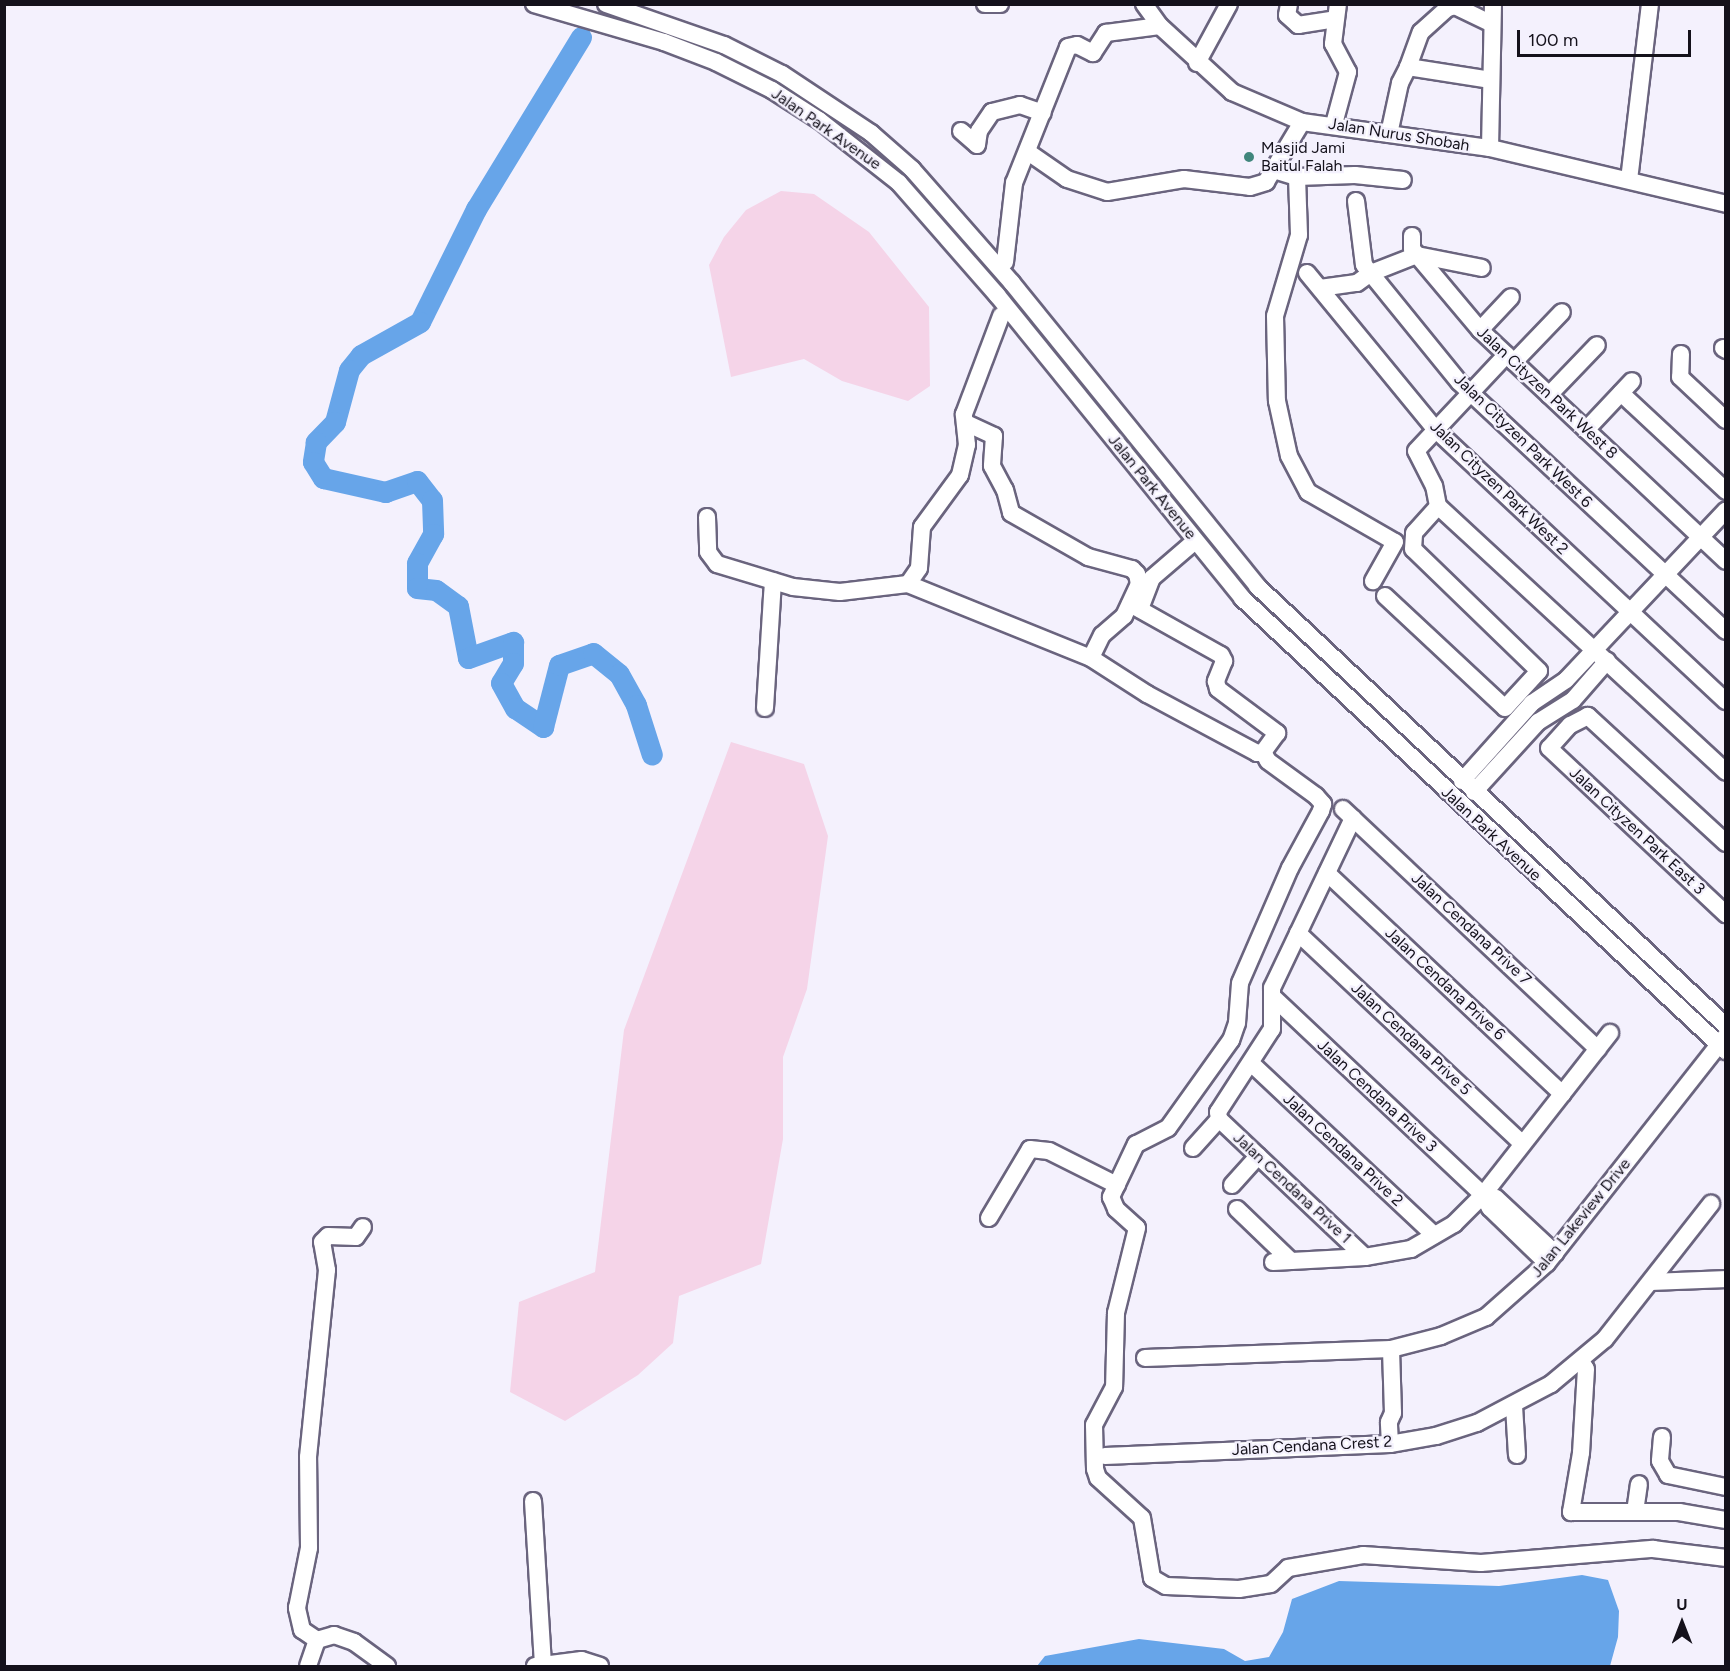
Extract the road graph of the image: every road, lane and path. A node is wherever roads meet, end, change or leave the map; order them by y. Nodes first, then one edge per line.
1 (534, 4) edge
2 (606, 4) edge
3 (985, 4) edge
4 (1000, 4) edge
5 (1144, 4) edge
6 (1229, 4) edge
7 (1289, 4) edge
8 (1493, 4) edge
9 (1650, 4) edge
10 (1337, 12) edge
11 (1491, 24) junction
12 (1160, 26) junction
13 (1197, 63) junction
14 (1408, 67) junction
15 (1491, 80) junction
16 (830, 104) junction
17 (1043, 113) junction
18 (819, 120) junction
19 (1302, 122) junction
20 (1334, 124) junction
21 (961, 131) dead end
22 (1389, 134) junction
23 (1490, 148) junction
24 (1028, 152) junction
25 (1274, 170) junction
26 (1297, 177) junction
27 (1403, 180) dead end
28 (1629, 180) junction
29 (1356, 201) dead end
30 (1725, 204) edge
31 (1412, 236) dead end
32 (1417, 255) junction
33 (1005, 262) dead end
34 (1482, 268) dead end
35 (1307, 273) dead end
36 (1371, 273) junction
37 (1320, 288) junction
38 (1510, 297) dead end
39 (1562, 312) dead end
40 (1001, 316) dead end
41 (1480, 330) junction
42 (1597, 345) dead end
43 (1681, 354) dead end
44 (1510, 359) junction
45 (1471, 393) junction
46 (1549, 395) junction
47 (1725, 420) edge
48 (966, 423) junction
49 (1436, 430) junction
50 (1586, 430) junction
51 (1162, 469) junction
52 (1147, 482) junction
53 (1725, 491) edge
54 (1438, 506) junction
55 (1725, 510) edge
56 (707, 517) dead end
57 (1700, 537) junction
58 (1195, 541) junction
59 (1725, 561) edge
60 (1665, 574) junction
61 (773, 581) junction
62 (1373, 581) dead end
63 (908, 585) junction
64 (1385, 596) dead end
65 (1135, 607) junction
66 (1630, 612) junction
67 (1725, 631) edge
68 (1601, 655) junction
69 (1091, 658) junction
70 (1725, 700) edge
71 (765, 708) dead end
72 (1398, 721) junction
73 (1385, 735) junction
74 (1263, 752) junction
75 (1725, 772) edge
76 (1468, 787) junction
77 (1725, 843) edge
78 (1327, 873) junction
79 (1723, 907) edge
80 (1298, 933) junction
81 (1272, 996) junction
82 (1725, 1026) edge
83 (1610, 1033) dead end
84 (1723, 1044) edge
85 (1598, 1049) junction
86 (1252, 1064) junction
87 (1562, 1094) junction
88 (1219, 1119) junction
89 (1523, 1144) junction
90 (1192, 1148) dead end
91 (1258, 1156) junction
92 (1117, 1185) junction
93 (1232, 1185) dead end
94 (1483, 1195) junction
95 (1711, 1204) dead end
96 (1237, 1209) dead end
97 (989, 1218) dead end
98 (363, 1227) dead end
99 (1434, 1235) junction
100 (1365, 1257) junction
101 (1551, 1258) junction
102 (1291, 1261) junction
103 (1273, 1262) dead end
104 (1725, 1279) edge
105 (1652, 1282) junction
106 (1385, 1349) junction
107 (1145, 1358) dead end
108 (1581, 1361) junction
109 (1514, 1406) junction
110 (1662, 1437) dead end
111 (1390, 1444) junction
112 (1517, 1455) dead end
113 (1105, 1456) dead end
114 (1639, 1484) dead end
115 (1725, 1486) edge
116 (533, 1501) dead end
117 (1635, 1512) junction
118 (1725, 1520) edge
119 (1725, 1558) edge
120 (317, 1640) junction
121 (539, 1665) edge
122 (308, 1666) edge
123 (387, 1666) edge
124 (600, 1666) edge

1 - 18 street, Jalan Park Avenue
2 - 16 street, Jalan Park Avenue
3 - 4 street
5 - 12 street, Jalan Nurus Shobah
6 - 13 street
7 - 10 street
8 - 11 street
9 - 28 street
10 - 20 street
11 - 14 street
11 - 15 street
12 - 13 street, Jalan Nurus Shobah
12 - 17 street
13 - 19 street, Jalan Nurus Shobah
14 - 15 street
14 - 22 street
15 - 23 street
16 - 18 street
16 - 51 street, Jalan Park Avenue
17 - 21 street
17 - 24 street
18 - 52 street, Jalan Park Avenue
19 - 20 street, Jalan Nurus Shobah
19 - 25 street
20 - 22 street, Jalan Nurus Shobah
22 - 23 street, Jalan Nurus Shobah
23 - 28 street, Jalan Nurus Shobah
24 - 25 street
24 - 33 street
25 - 26 street
26 - 27 street
26 - 62 street
28 - 30 street, Jalan Nurus Shobah
29 - 36 street, Jalan Cityzen Park West 6
31 - 32 street, Jalan Cityzen Park West 8
32 - 34 street
32 - 36 street
32 - 41 street, Jalan Cityzen Park West 8
35 - 37 street, Jalan Cityzen Park West 2
36 - 37 street
36 - 45 street, Jalan Cityzen Park West 6
37 - 49 street, Jalan Cityzen Park West 2
38 - 41 street
39 - 44 street
40 - 48 street
41 - 44 street, Jalan Cityzen Park West 8
42 - 46 street
43 - 47 street
44 - 45 street
44 - 46 street, Jalan Cityzen Park West 8
45 - 49 street
45 - 60 street, Jalan Cityzen Park West 6
46 - 50 street, Jalan Cityzen Park West 8
48 - 63 street
48 - 65 street
49 - 54 street
49 - 66 street, Jalan Cityzen Park West 2
50 - 53 street
50 - 57 street, Jalan Cityzen Park West 8
51 - 52 street
51 - 72 street, Jalan Park Avenue
52 - 58 street, Jalan Park Avenue
54 - 64 street
54 - 68 street
55 - 57 street
56 - 61 street
57 - 59 street, Jalan Cityzen Park West 8
57 - 60 street
58 - 65 street
58 - 73 street, Jalan Park Avenue
60 - 66 street
60 - 67 street, Jalan Cityzen Park West 6
61 - 63 street
61 - 71 street
63 - 69 street
65 - 69 street
65 - 74 street
66 - 68 street
66 - 70 street, Jalan Cityzen Park West 2
68 - 75 street
68 - 76 street
69 - 74 street
72 - 73 street
72 - 76 street, Jalan Park Avenue
73 - 84 street, Jalan Park Avenue
74 - 92 street
76 - 82 street, Jalan Park Avenue
77 - 79 street, Jalan Cityzen Park East 3
78 - 80 street
78 - 85 street, Jalan Cendana Prive 7
78 - 87 street, Jalan Cendana Prive 6
80 - 81 street
80 - 89 street, Jalan Cendana Prive 5
81 - 86 street
81 - 94 street, Jalan Cendana Prive 3
83 - 85 street
84 - 101 street, Jalan Lakeview Drive
85 - 87 street
86 - 88 street
86 - 99 street, Jalan Cendana Prive 2
87 - 89 street
88 - 90 street
88 - 91 street, Jalan Cendana Prive 1
89 - 94 street
91 - 93 street
91 - 100 street, Jalan Cendana Prive 1
92 - 97 street
92 - 119 street
94 - 99 street
94 - 101 street, Jalan Cendana Prive 3
95 - 105 street, Jalan Cendana Crest 2
96 - 102 street
98 - 120 street
99 - 100 street
100 - 102 street
101 - 106 street, Jalan Lakeview Drive
102 - 103 street
104 - 105 street
105 - 108 street, Jalan Cendana Crest 2
106 - 107 street, Jalan Lakeview Drive
106 - 111 street
108 - 109 street, Jalan Cendana Crest 2
108 - 117 street
109 - 111 street, Jalan Cendana Crest 2
109 - 112 street
110 - 115 street
111 - 113 street, Jalan Cendana Crest 2
114 - 117 street
116 - 121 street
117 - 118 street
120 - 122 street
120 - 123 street
121 - 124 street

